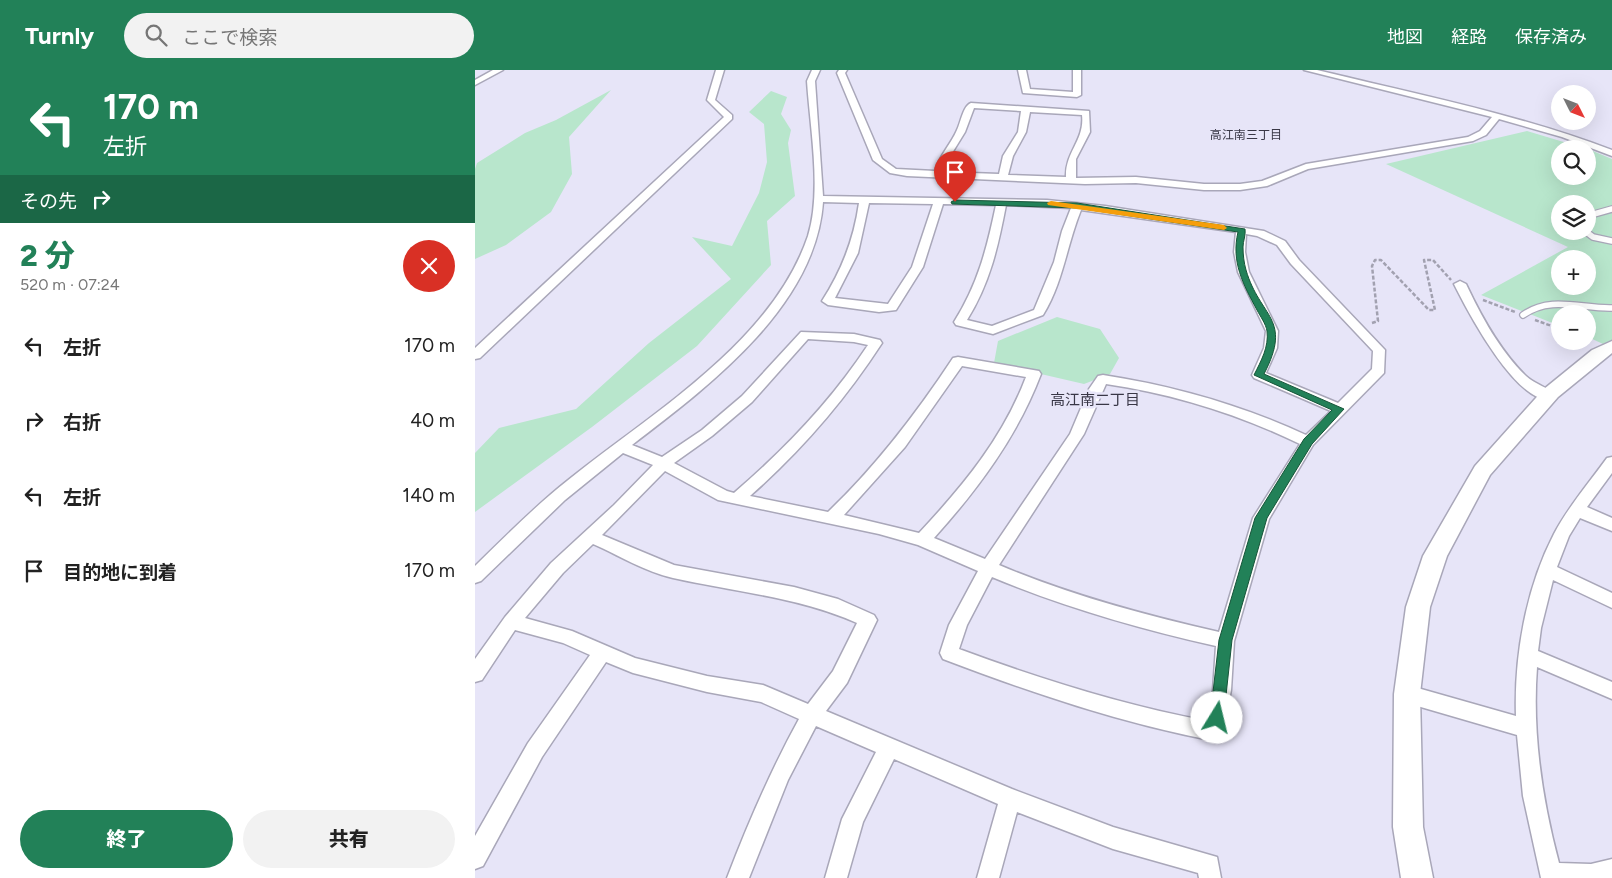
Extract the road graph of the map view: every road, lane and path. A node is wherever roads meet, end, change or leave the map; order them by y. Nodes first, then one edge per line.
1 (499, 70) edge
2 (720, 70) edge
3 (817, 70) edge
4 (843, 70) edge
5 (1022, 70) edge
6 (1077, 70) edge
7 (1308, 70) edge
8 (1330, 72) edge
9 (475, 83) edge
10 (1026, 109) junction
11 (1497, 116) junction
12 (1612, 153) edge
13 (939, 175) junction
14 (1003, 176) junction
15 (1071, 180) junction
16 (818, 199) junction
17 (864, 200) junction
18 (939, 202) junction
19 (1001, 203) junction
20 (1077, 206) junction
21 (1612, 209) edge
22 (1596, 213) edge
23 (1242, 230) junction
24 (1596, 238) edge
25 (1612, 242) edge
26 (1460, 284) joint
27 (1612, 308) edge
28 (1523, 315) dead end
29 (1373, 323) dead end
30 (1612, 346) edge
31 (475, 355) edge
32 (1548, 396) junction
33 (1339, 409) junction
34 (1308, 442) junction
35 (620, 446) junction
36 (1612, 462) edge
37 (663, 463) junction
38 (737, 499) junction
39 (1578, 510) junction
40 (832, 517) junction
41 (1612, 525) edge
42 (591, 537) junction
43 (921, 540) junction
44 (989, 569) junction
45 (1547, 570) junction
46 (475, 576) edge
47 (1612, 601) edge
48 (511, 622) junction
49 (1225, 640) junction
50 (602, 652) junction
51 (1529, 655) junction
52 (475, 674) edge
53 (1612, 691) edge
54 (1407, 694) junction
55 (812, 714) junction
56 (1525, 728) junction
57 (889, 748) junction
58 (1011, 800) junction
59 (475, 858) edge
60 (1612, 870) edge
61 (1551, 875) edge
62 (738, 878) edge
63 (836, 878) edge
64 (988, 878) edge
65 (1210, 878) edge
66 (1417, 878) edge

1 - 9 street
2 - 31 street
3 - 16 street
4 - 13 street
5 - 6 street
7 - 8 street
8 - 11 street
10 - 13 street
10 - 14 street
10 - 15 street
11 - 12 street
11 - 15 street
13 - 14 street
14 - 15 street
16 - 17 street
16 - 35 street
17 - 18 street
17 - 18 street
18 - 19 street
19 - 20 street
19 - 20 street
20 - 23 street
21 - 22 lane
23 - 33 street
23 - 33 street
24 - 25 lane
26 - 29 path
26 - 32 street
27 - 28 lane
30 - 32 street
32 - 54 street
33 - 34 street
34 - 44 street
34 - 49 street
35 - 37 street
35 - 46 street
36 - 39 street
37 - 38 street
37 - 38 street
37 - 42 street
38 - 40 street
39 - 41 street
39 - 45 street
40 - 43 street
40 - 43 street
42 - 48 street
42 - 55 street
43 - 44 street
44 - 49 street
44 - 49 street
45 - 47 street
45 - 51 street
48 - 50 street
48 - 52 street
50 - 55 street
50 - 59 street
51 - 53 street
51 - 56 street
54 - 56 street
54 - 66 street
55 - 57 street
55 - 62 street
56 - 61 street
57 - 58 street
57 - 63 street
58 - 64 street
58 - 65 street
60 - 61 street

